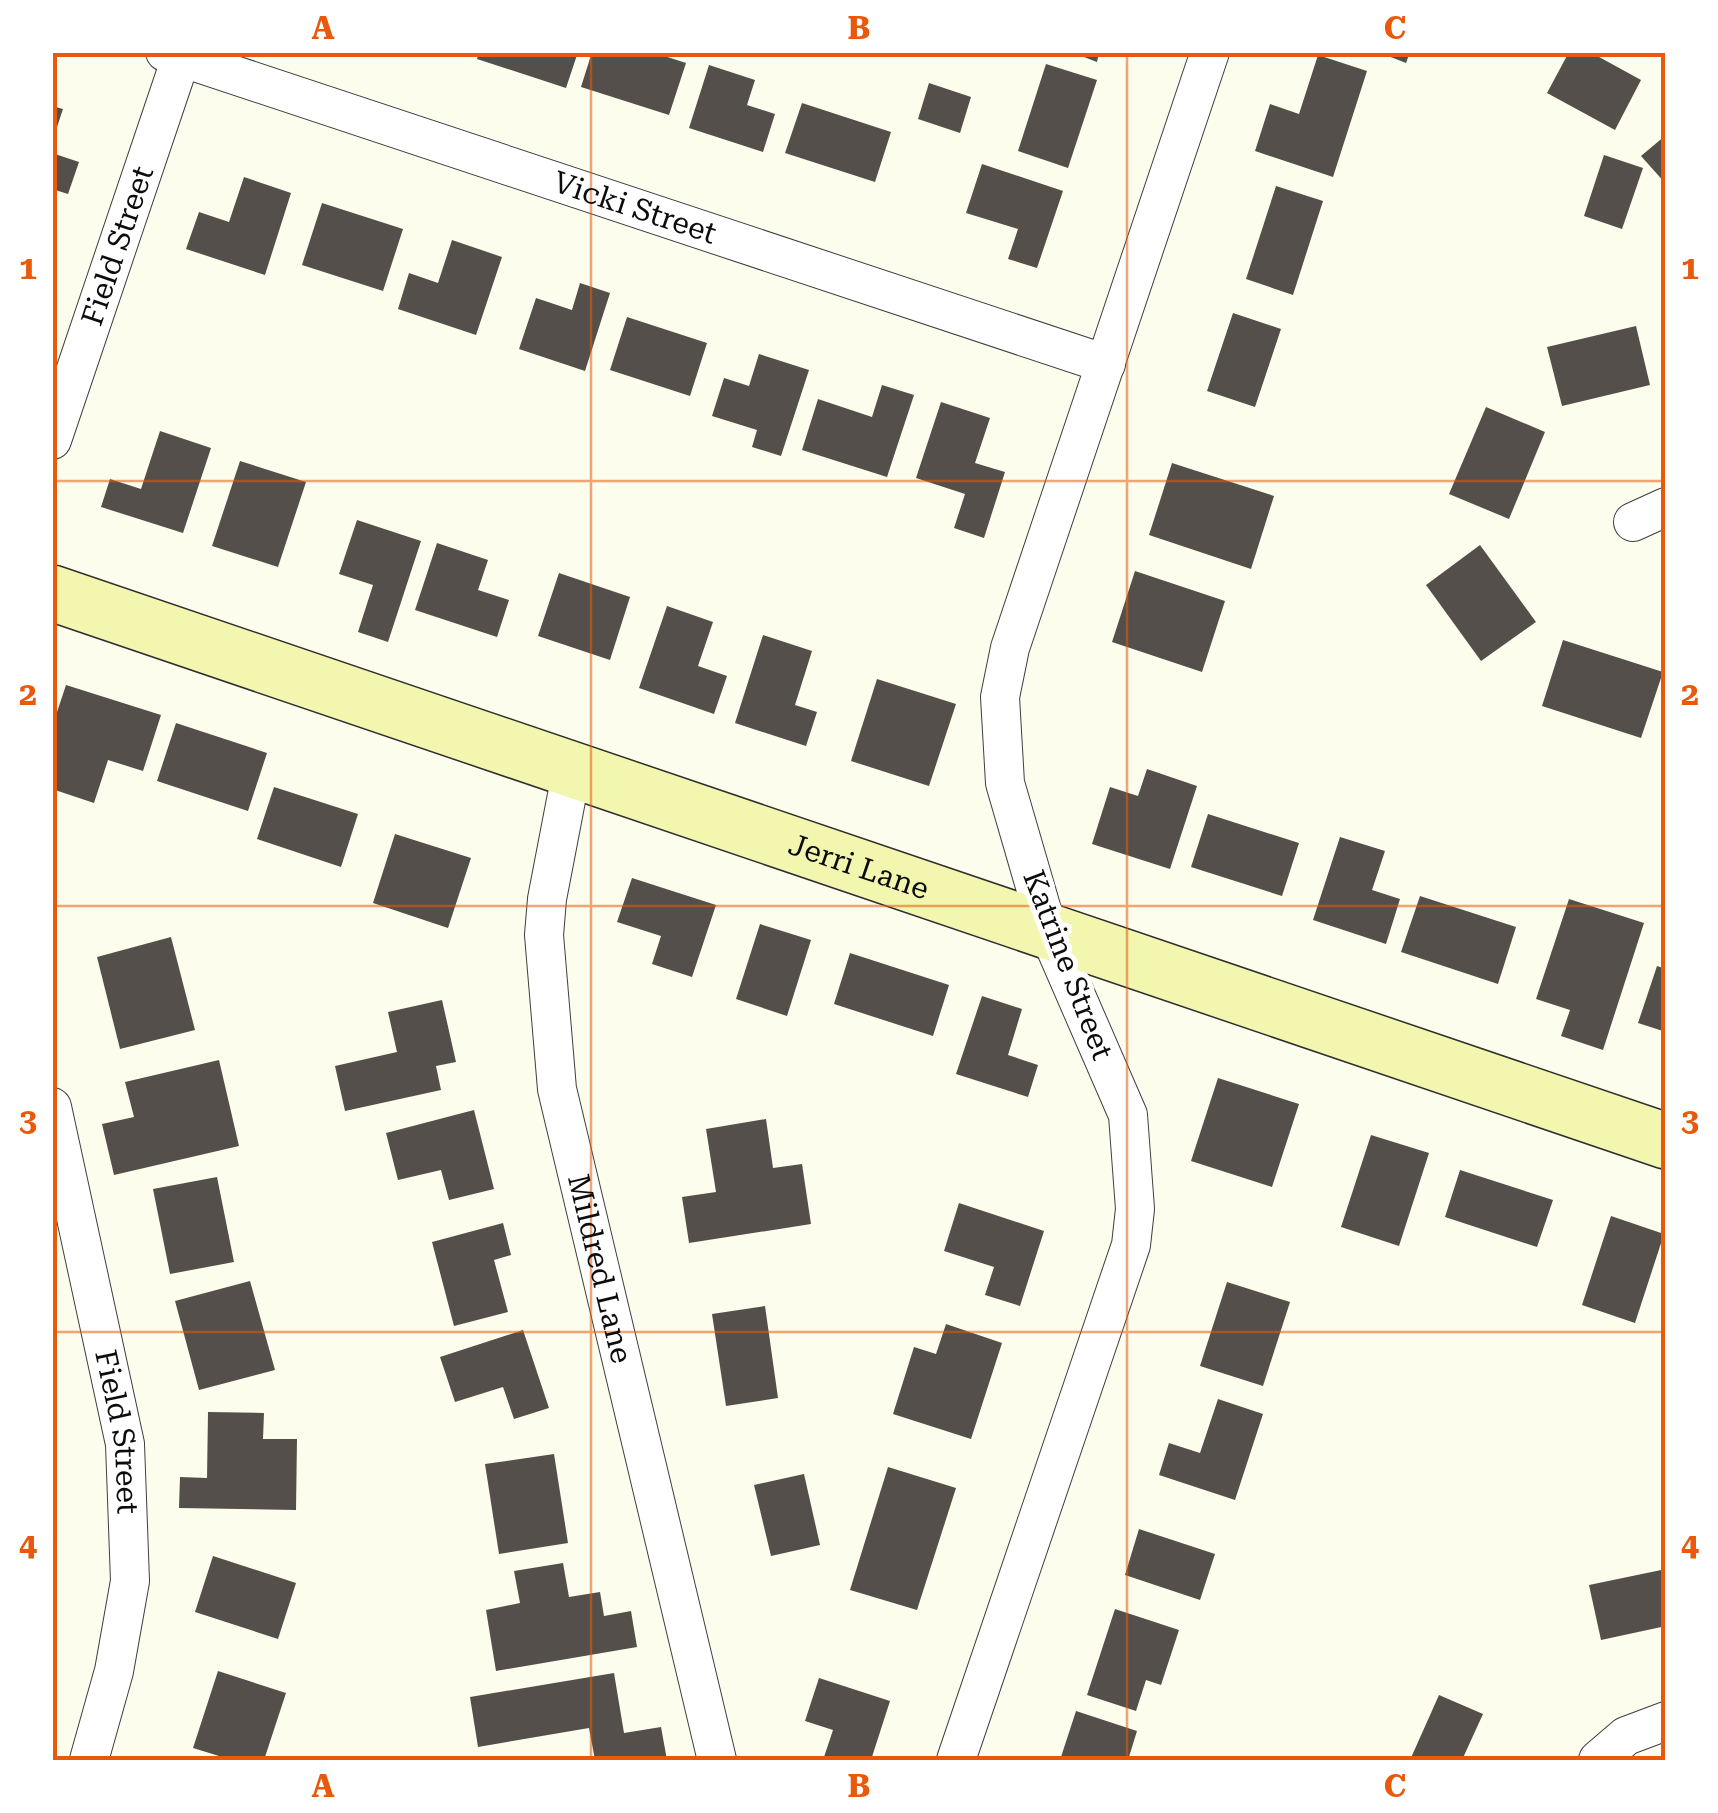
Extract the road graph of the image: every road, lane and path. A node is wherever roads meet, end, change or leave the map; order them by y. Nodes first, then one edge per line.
1 (1210, 52) edge
2 (177, 54) edge
3 (1106, 364) junction
4 (52, 440) edge
5 (52, 593) edge
6 (572, 769) junction
7 (1048, 931) junction
8 (52, 1108) edge
9 (1666, 1141) edge
10 (1666, 1721) edge
11 (89, 1760) edge
12 (717, 1760) edge
13 (956, 1760) edge
14 (1598, 1760) edge

1 - 3 street, Katrine Street
2 - 3 street, Vicki Street
2 - 4 street, Field Street
3 - 7 street, Katrine Street
5 - 6 street, Jerri Lane
6 - 7 street, Jerri Lane
6 - 12 street, Mildred Lane
7 - 9 street, Jerri Lane
7 - 13 street, Katrine Street
8 - 11 street, Field Street
10 - 14 street

